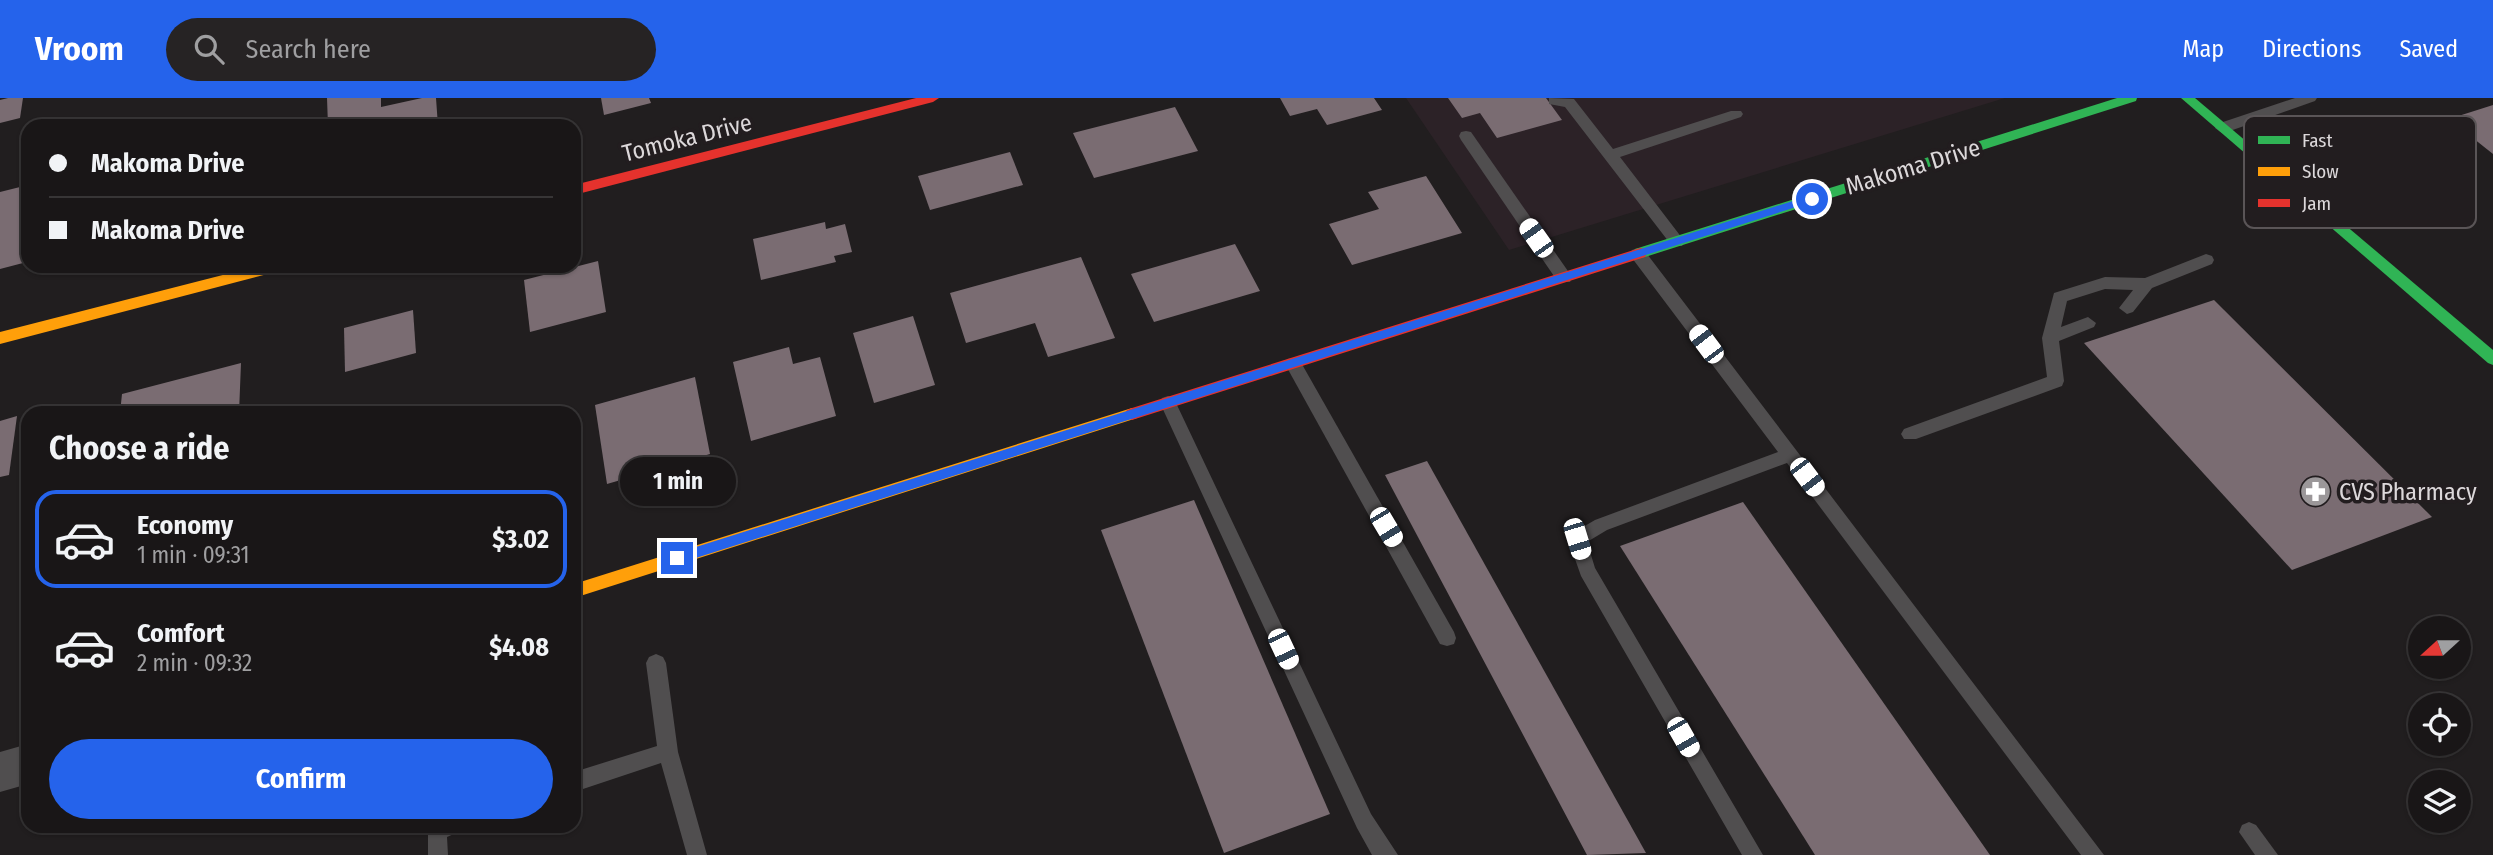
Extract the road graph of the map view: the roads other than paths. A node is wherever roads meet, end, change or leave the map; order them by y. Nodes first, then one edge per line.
1 (933, 98) edge
2 (2131, 98) edge
3 (2187, 98) edge
4 (2310, 98) edge
5 (1554, 101) dead end
6 (1736, 114) dead end
7 (2257, 116) edge
8 (2244, 120) edge
9 (2222, 128) junction
10 (1466, 136) dead end
11 (2244, 147) edge
12 (1610, 155) junction
13 (581, 188) edge
14 (2339, 228) edge
15 (1677, 242) junction
16 (1638, 254) junction
17 (2206, 260) dead end
18 (252, 273) edge
19 (1564, 278) junction
20 (2146, 284) junction
21 (2127, 308) dead end
22 (2088, 323) dead end
23 (0, 338) edge
24 (2050, 338) junction
25 (2493, 359) edge
26 (1293, 364) junction
27 (1168, 403) junction
28 (1910, 434) dead end
29 (1790, 455) junction
30 (581, 589) edge
31 (1447, 638) dead end
32 (656, 663) dead end
33 (668, 752) junction
34 (21, 766) edge
35 (0, 772) edge
36 (581, 780) edge
37 (2249, 831) dead end
38 (436, 833) edge
39 (438, 855) edge
40 (697, 855) edge
41 (1388, 855) edge
42 (1753, 855) edge
43 (2094, 855) edge
44 (2268, 855) edge

1 - 13 street, Tomoka Drive
2 - 15 street, Makoma Drive
3 - 9 street
4 - 7 lane
5 - 12 lane
6 - 12 lane
8 - 9 lane
9 - 11 street
10 - 19 lane
12 - 15 lane
14 - 25 street
15 - 16 street, Makoma Drive
16 - 19 street, Makoma Drive
16 - 29 lane
17 - 20 lane
18 - 23 street
19 - 26 street, Makoma Drive
20 - 21 lane
20 - 24 lane
22 - 24 lane
24 - 28 lane
26 - 27 street, Makoma Drive
26 - 31 lane
27 - 30 street, Makoma Drive
27 - 41 lane
29 - 42 lane
29 - 43 lane
32 - 33 lane
33 - 36 lane
33 - 40 lane
34 - 35 street
37 - 44 lane
38 - 39 lane

